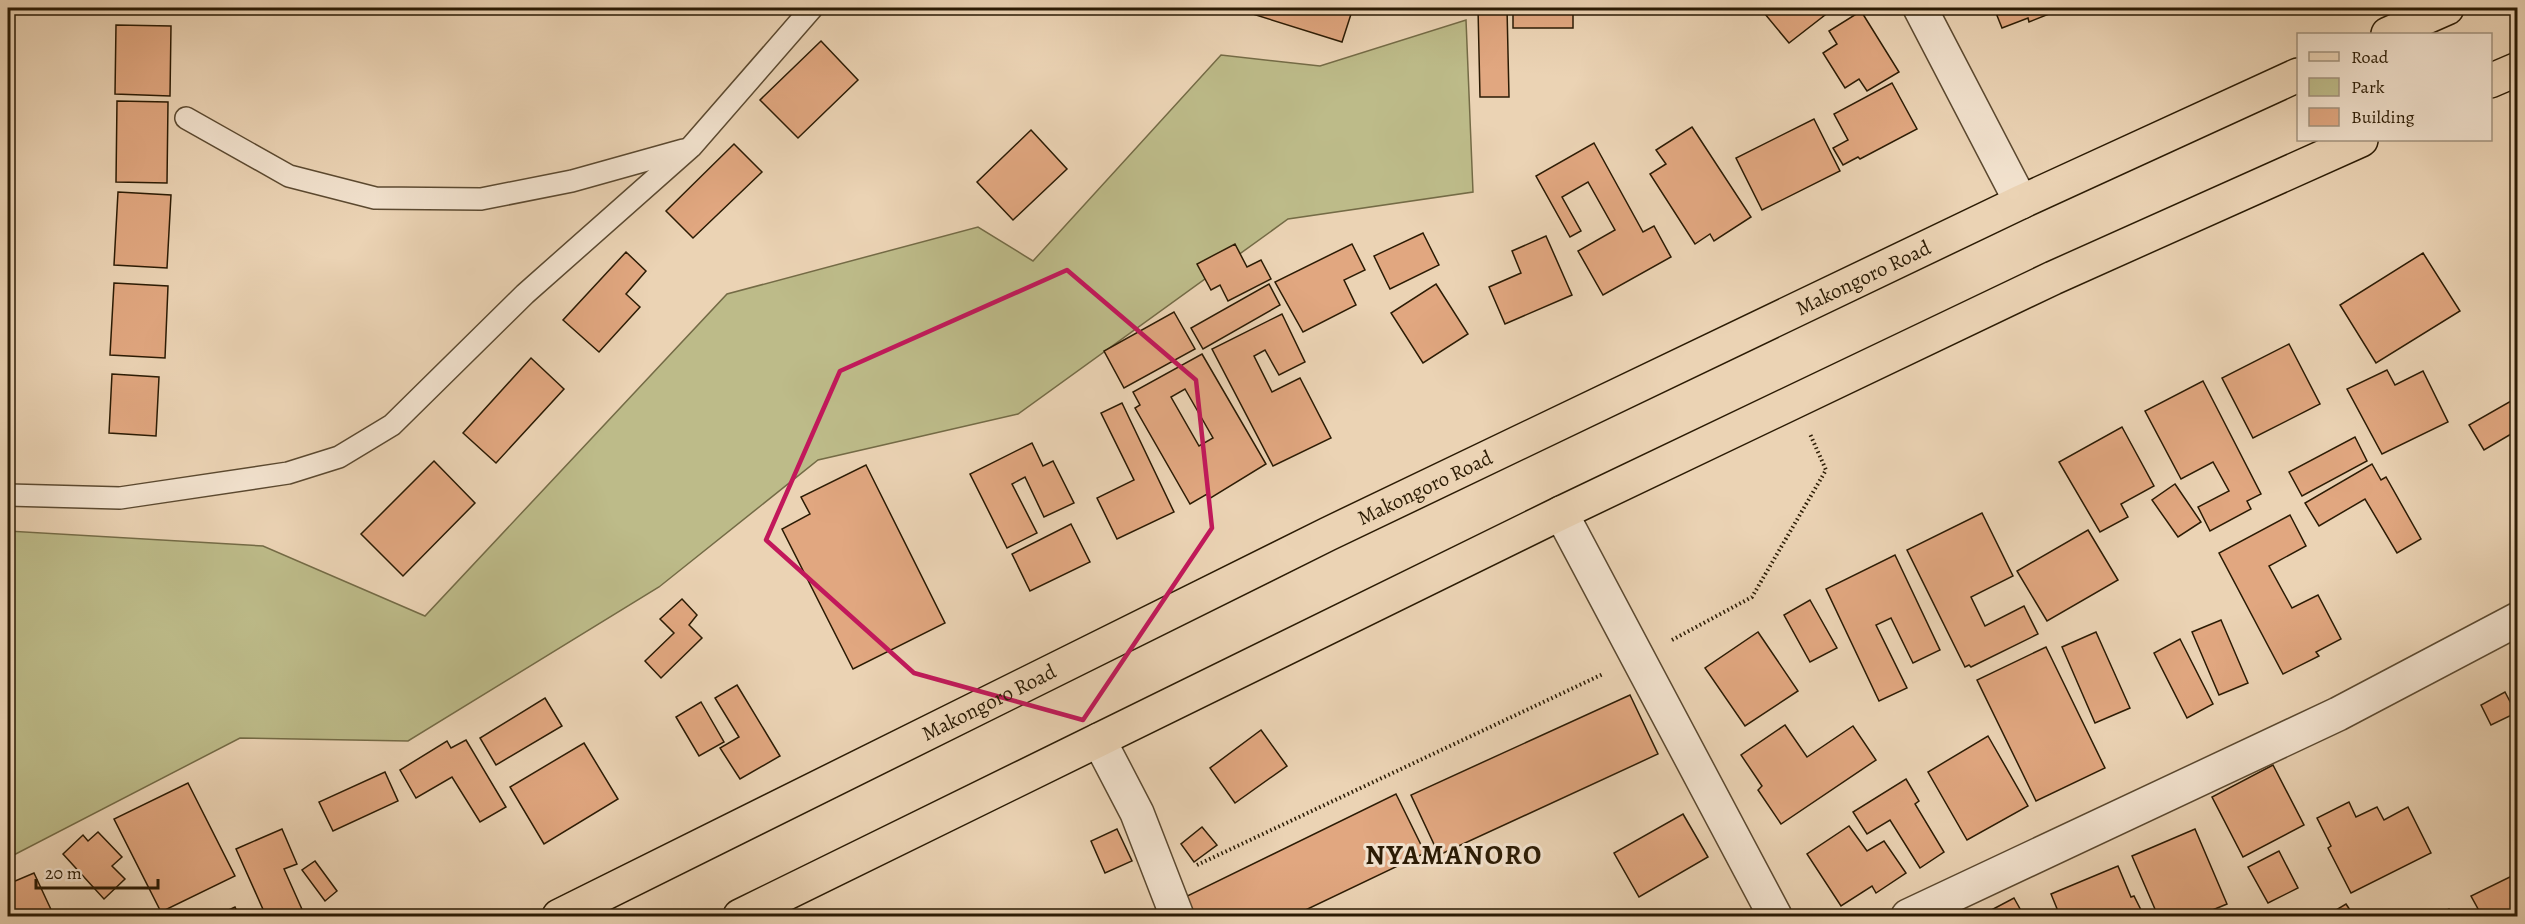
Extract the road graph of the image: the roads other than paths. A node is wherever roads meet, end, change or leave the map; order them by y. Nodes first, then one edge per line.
1 (812, 8) edge
2 (1920, 8) edge
3 (2447, 8) edge
4 (2390, 33) edge
5 (2517, 69) edge
6 (2297, 75) edge
7 (2492, 80) edge
8 (186, 118) dead end
9 (2359, 141) edge
10 (691, 147) junction
11 (2021, 202) junction
12 (8, 495) edge
13 (1561, 513) junction
14 (2517, 620) edge
15 (1099, 740) junction
16 (559, 916) edge
17 (740, 916) edge
18 (1177, 916) edge
19 (1775, 916) edge
20 (1908, 916) edge

1 - 10 lane
2 - 11 street
3 - 4 main road
5 - 7 main road
6 - 11 main road, Makongoro Road
8 - 10 lane
9 - 13 main road
10 - 12 lane
11 - 16 main road, Makongoro Road
13 - 15 main road
13 - 19 street
14 - 20 street
15 - 17 main road
15 - 18 street

